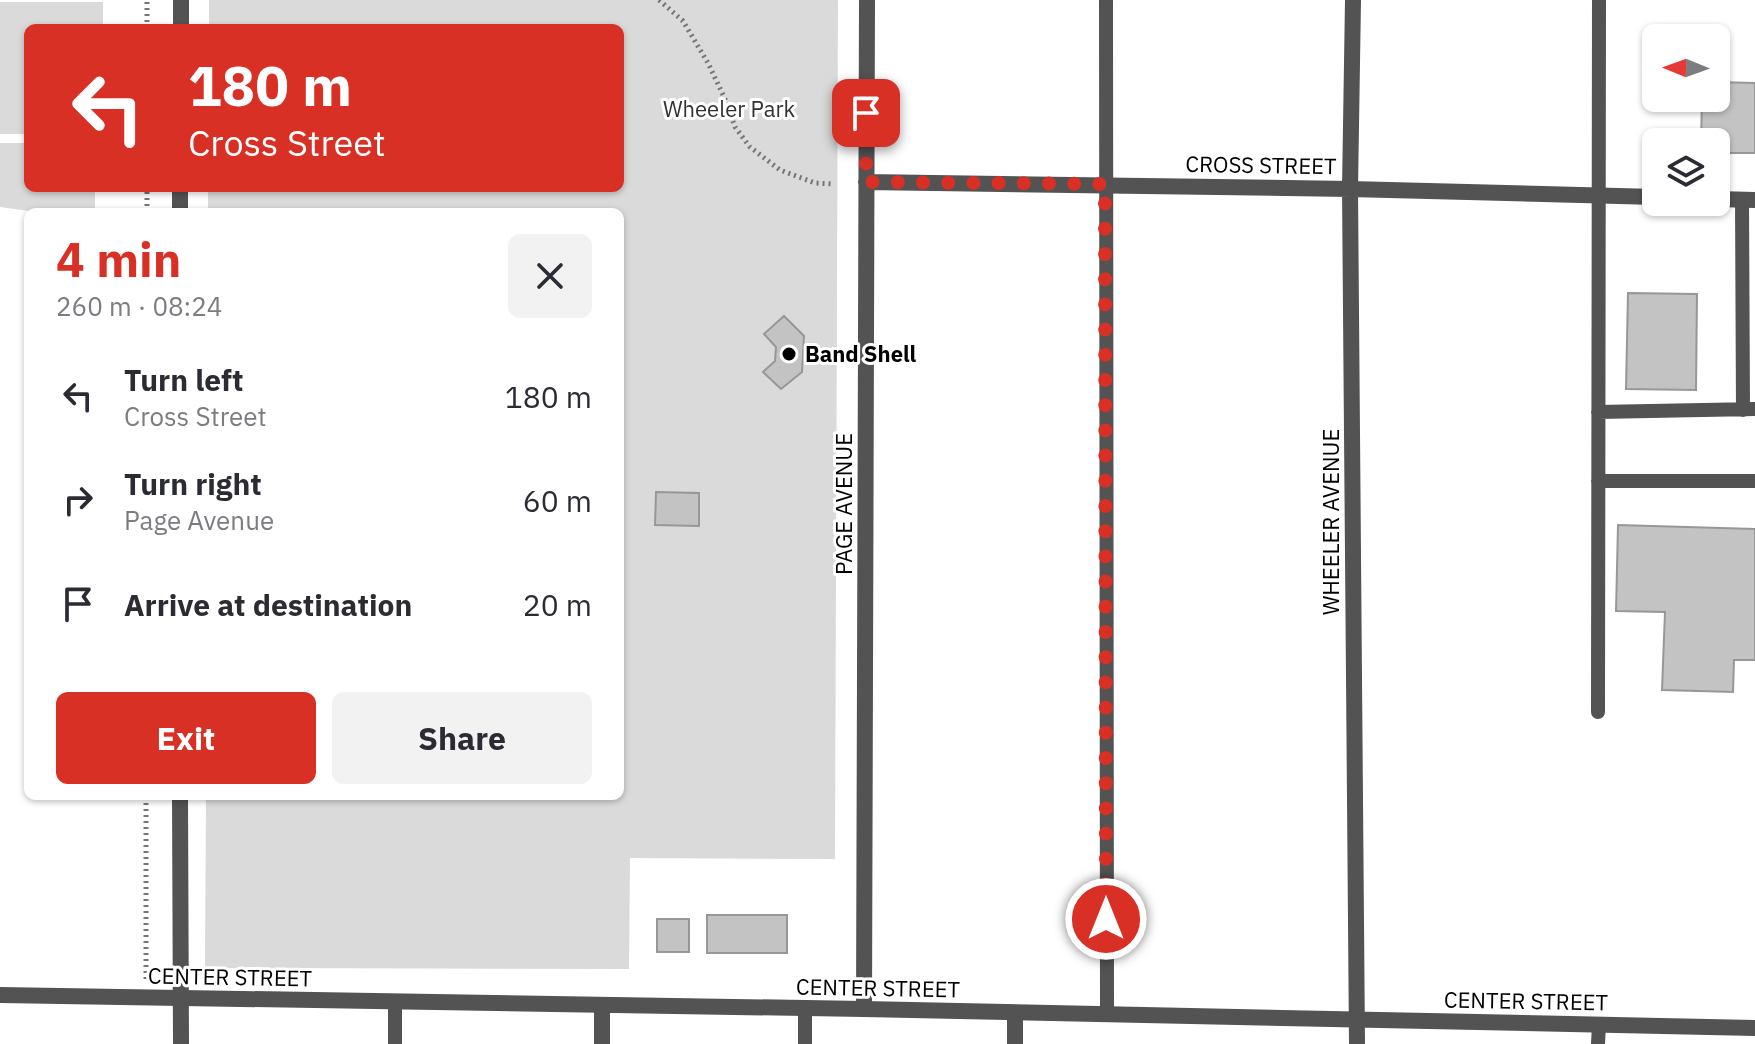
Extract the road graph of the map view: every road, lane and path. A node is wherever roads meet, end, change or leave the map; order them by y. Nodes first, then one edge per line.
1 (147, 0) edge
2 (181, 0) edge
3 (659, 0) edge
4 (867, 0) edge
5 (1106, 0) edge
6 (1353, 0) edge
7 (1599, 0) edge
8 (147, 24) edge
9 (181, 24) edge
10 (866, 182) junction
11 (834, 184) dead end
12 (1105, 184) junction
13 (1350, 189) junction
14 (1598, 196) junction
15 (1642, 197) edge
16 (1749, 199) edge
17 (1749, 409) edge
18 (1598, 412) junction
19 (1598, 481) junction
20 (1755, 481) edge
21 (1598, 712) dead end
22 (146, 800) edge
23 (180, 800) edge
24 (0, 995) edge
25 (146, 997) junction
26 (181, 998) junction
27 (395, 1002) junction
28 (602, 1005) junction
29 (805, 1008) junction
30 (864, 1009) junction
31 (1015, 1013) junction
32 (1107, 1014) junction
33 (1357, 1019) junction
34 (1599, 1024) junction
35 (1755, 1028) edge
36 (181, 1044) edge
37 (395, 1044) edge
38 (602, 1044) edge
39 (805, 1044) edge
40 (1015, 1044) edge
41 (1357, 1044) edge
42 (1598, 1044) edge

1 - 8 path
2 - 9 street
3 - 11 path
4 - 10 street, PAGE AVENUE
5 - 12 lane
6 - 13 street, WHEELER AVENUE
7 - 14 lane
10 - 12 street, CROSS STREET
10 - 30 street, PAGE AVENUE
12 - 13 street, CROSS STREET
12 - 32 lane
13 - 14 street, CROSS STREET
13 - 33 street, WHEELER AVENUE
14 - 15 street, CROSS STREET
14 - 18 lane
16 - 17 lane
17 - 18 lane
18 - 19 lane
19 - 20 lane
19 - 21 lane
22 - 25 path
23 - 26 street
24 - 25 street, CENTER STREET
25 - 26 street, CENTER STREET
26 - 27 street, CENTER STREET
26 - 36 street
27 - 28 street, CENTER STREET
27 - 37 lane
28 - 29 street, CENTER STREET
28 - 38 street
29 - 30 street, CENTER STREET
29 - 39 lane
30 - 31 street, CENTER STREET
31 - 32 street, CENTER STREET
31 - 40 street
32 - 33 street, CENTER STREET
33 - 34 street, CENTER STREET
33 - 41 street, WHEELER AVENUE
34 - 35 street, CENTER STREET
34 - 42 lane

